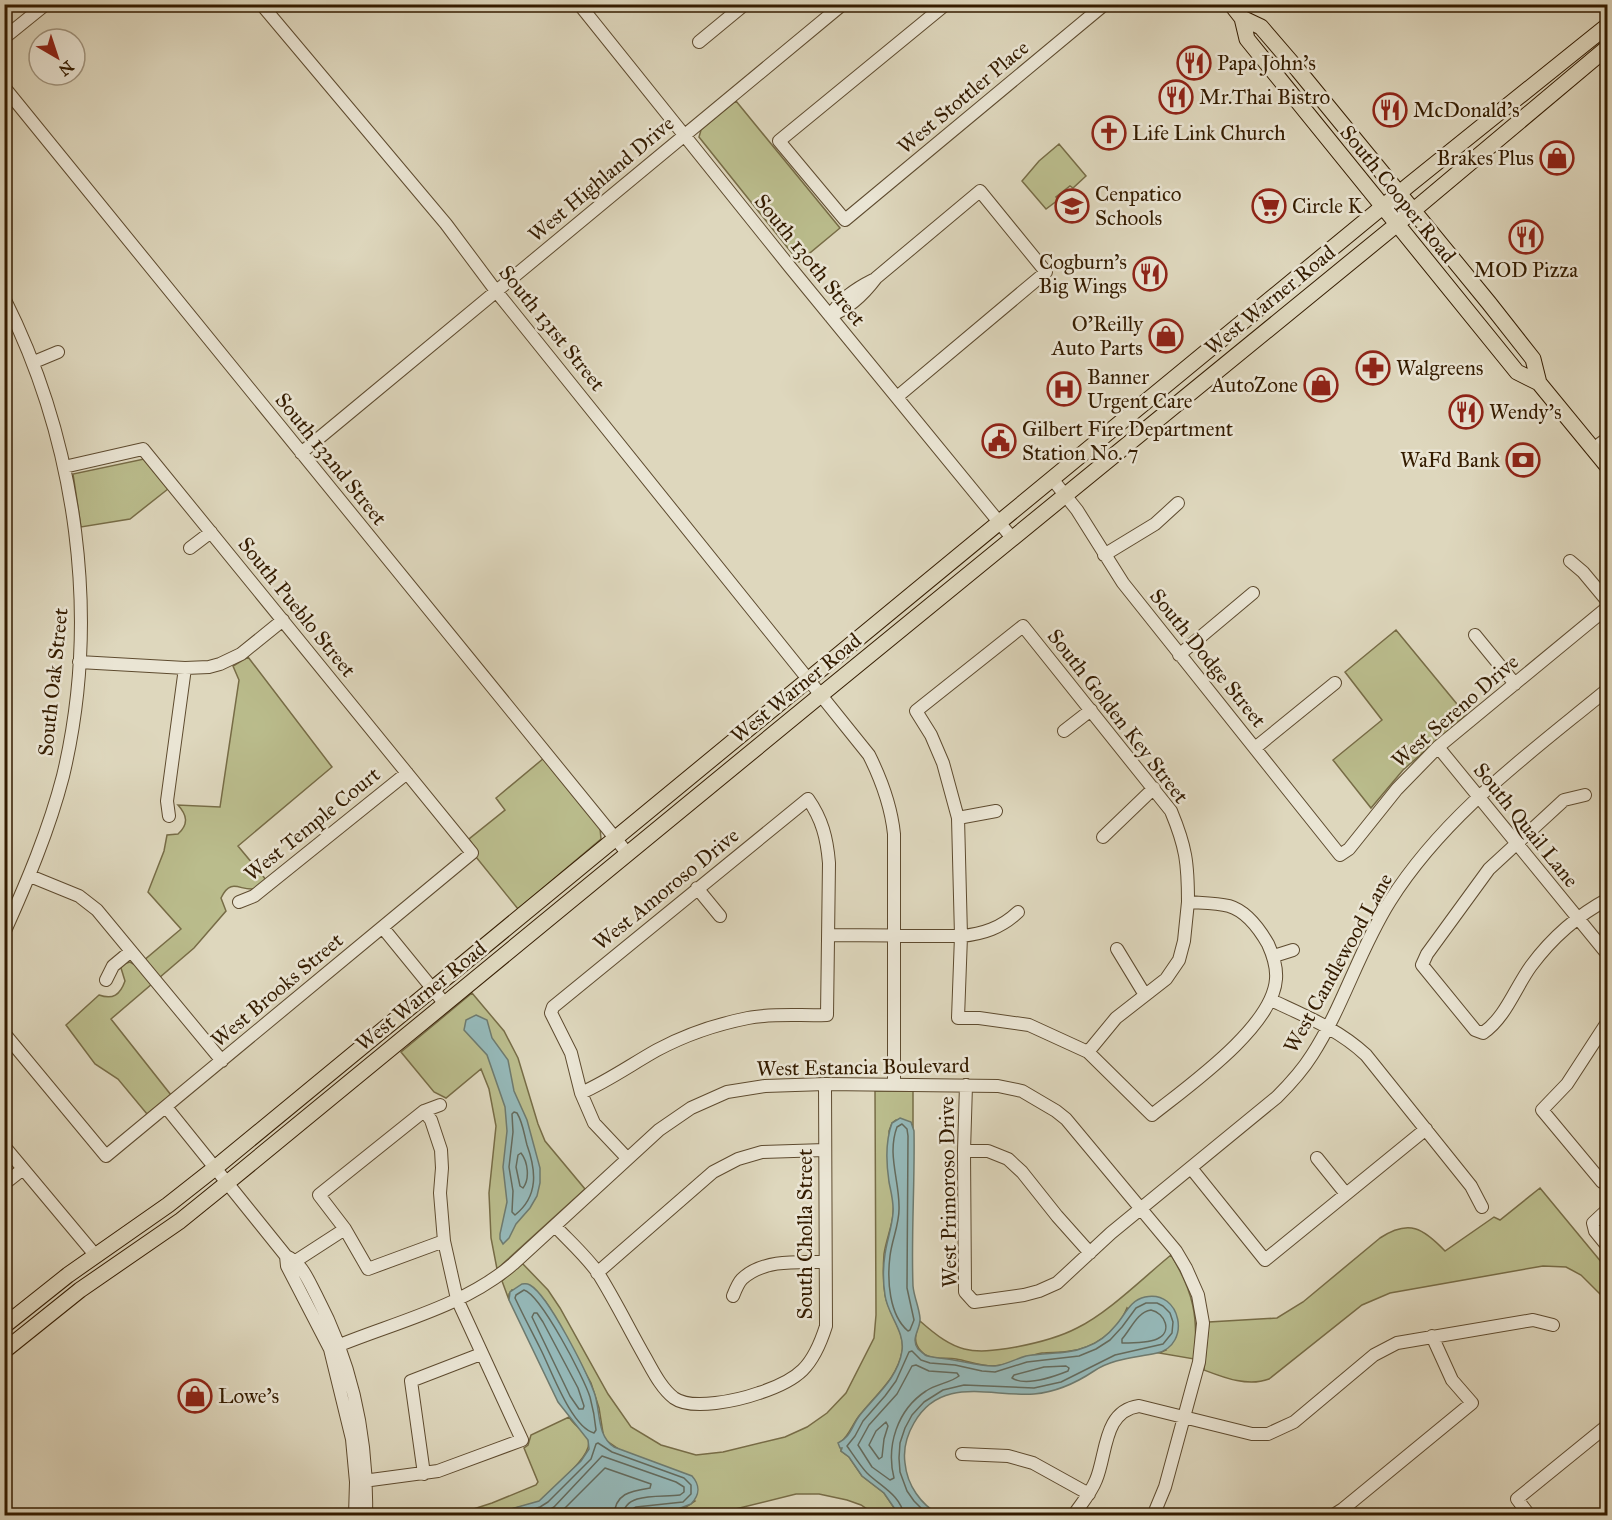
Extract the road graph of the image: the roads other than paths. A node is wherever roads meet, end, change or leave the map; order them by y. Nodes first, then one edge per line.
1 (46, 4) edge
2 (261, 4) edge
3 (579, 4) edge
4 (745, 4) edge
5 (843, 4) edge
6 (946, 4) edge
7 (1105, 4) edge
8 (1232, 4) edge
9 (1242, 18) junction
10 (1608, 25) edge
11 (4, 38) edge
12 (699, 42) dead end
13 (1608, 47) edge
14 (1579, 48) junction
15 (1590, 61) junction
16 (4, 87) edge
17 (684, 135) junction
18 (1399, 193) junction
19 (1382, 207) junction
20 (1413, 210) junction
21 (1396, 225) junction
22 (496, 291) junction
23 (4, 298) edge
24 (830, 316) junction
25 (58, 352) dead end
26 (34, 362) junction
27 (1172, 382) junction
28 (1539, 383) junction
29 (1187, 395) junction
30 (897, 397) junction
31 (1608, 438) edge
32 (1593, 449) junction
33 (301, 453) junction
34 (64, 467) junction
35 (1608, 467) edge
36 (1053, 480) junction
37 (1064, 495) junction
38 (1178, 503) dead end
39 (1000, 523) junction
40 (211, 532) junction
41 (1012, 538) junction
42 (190, 548) dead end
43 (1104, 555) junction
44 (1570, 561) dead end
45 (1253, 593) dead end
46 (1608, 602) edge
47 (1608, 607) edge
48 (283, 620) junction
49 (1475, 635) dead end
50 (1179, 655) junction
51 (79, 662) junction
52 (185, 668) junction
53 (810, 679) junction
54 (1335, 683) dead end
55 (1515, 684) junction
56 (1608, 689) edge
57 (822, 694) junction
58 (1091, 710) junction
59 (1064, 731) dead end
60 (1438, 747) junction
61 (1255, 748) junction
62 (407, 773) junction
63 (1154, 788) junction
64 (1585, 795) dead end
65 (1478, 796) junction
66 (996, 812) dead end
67 (169, 816) dead end
68 (958, 818) junction
69 (1103, 837) dead end
70 (615, 840) junction
71 (1516, 842) junction
72 (472, 853) joint
73 (628, 854) junction
74 (1340, 855) joint
75 (30, 876) junction
76 (697, 888) junction
77 (1608, 899) edge
78 (239, 902) dead end
79 (1188, 902) junction
80 (1018, 912) dead end
81 (720, 916) dead end
82 (1578, 919) junction
83 (383, 928) junction
84 (4, 933) edge
85 (894, 934) junction
86 (828, 935) junction
87 (961, 936) junction
88 (1117, 949) dead end
89 (1293, 950) dead end
90 (131, 951) junction
91 (1608, 955) edge
92 (1274, 956) junction
93 (106, 980) dead end
94 (433, 989) junction
95 (1145, 995) junction
96 (1271, 1000) junction
97 (446, 1004) junction
98 (1608, 1021) edge
99 (1328, 1026) junction
100 (4, 1033) edge
101 (1088, 1052) junction
102 (222, 1061) junction
103 (825, 1084) junction
104 (894, 1084) junction
105 (966, 1085) junction
106 (581, 1093) junction
107 (440, 1105) dead end
108 (166, 1107) junction
109 (424, 1111) junction
110 (1426, 1129) junction
111 (4, 1146) edge
112 (825, 1150) junction
113 (964, 1151) junction
114 (627, 1158) junction
115 (1317, 1158) dead end
116 (215, 1168) junction
117 (1191, 1168) junction
118 (23, 1169) junction
119 (1605, 1180) edge
120 (227, 1183) junction
121 (4, 1184) edge
122 (1346, 1194) junction
123 (1482, 1207) dead end
124 (1141, 1208) junction
125 (1608, 1209) edge
126 (555, 1226) junction
127 (345, 1229) junction
128 (444, 1242) junction
129 (1608, 1247) edge
130 (1090, 1253) junction
131 (96, 1256) junction
132 (290, 1261) junction
133 (825, 1262) junction
134 (597, 1273) junction
135 (733, 1296) dead end
136 (969, 1298) joint
137 (457, 1299) junction
138 (27, 1308) junction
139 (39, 1323) junction
140 (1553, 1325) dead end
141 (4, 1326) edge
142 (1432, 1336) junction
143 (335, 1347) junction
144 (4, 1351) edge
145 (481, 1354) junction
146 (1184, 1417) junction
147 (1608, 1425) edge
148 (962, 1454) dead end
149 (424, 1474) junction
150 (361, 1481) junction
151 (1089, 1494) junction
152 (355, 1515) edge
153 (366, 1515) edge
154 (1073, 1515) edge
155 (1153, 1515) edge
156 (1332, 1515) edge
157 (1530, 1515) edge

1 - 11 street
2 - 22 street, South 131st Street
3 - 17 street, South 130th Street
4 - 12 street
5 - 17 street, West Highland Drive
6 - 7 street, West Stottler Place
8 - 9 main road, South Cooper Road
9 - 18 main road, South Cooper Road
9 - 19 main road, South Cooper Road
10 - 14 main road, West Warner Road
13 - 15 main road, West Warner Road
14 - 15 main road
14 - 18 main road, West Warner Road
15 - 20 main road, West Warner Road
16 - 33 street, South 132nd Street
17 - 22 street, West Highland Drive
17 - 24 street, South 130th Street
18 - 19 main road, West Warner Road
18 - 20 main road, South Cooper Road
19 - 21 main road, South Cooper Road
19 - 27 main road, West Warner Road
20 - 21 main road, West Warner Road
20 - 28 main road, South Cooper Road
21 - 28 main road, South Cooper Road
21 - 29 main road, West Warner Road
22 - 33 street, West Highland Drive
22 - 53 street, South 131st Street
23 - 26 street, South Oak Street
24 - 30 street, South 130th Street
24 - 30 street
25 - 26 street
26 - 34 street, South Oak Street
27 - 29 main road
27 - 36 main road, West Warner Road
28 - 32 main road, South Cooper Road
29 - 37 main road, West Warner Road
30 - 39 street, South 130th Street
31 - 32 street
32 - 35 main road, South Cooper Road
33 - 70 street, South 132nd Street
34 - 40 street, South Pueblo Street
34 - 51 street, South Oak Street
36 - 37 street, South Dodge Street
36 - 39 main road, West Warner Road
37 - 41 main road, West Warner Road
37 - 43 street, South Dodge Street
38 - 43 street
39 - 41 street, South 130th Street
39 - 53 main road, West Warner Road
40 - 42 street
40 - 48 street, South Pueblo Street
41 - 57 main road, West Warner Road
43 - 50 street, South Dodge Street
44 - 46 street
45 - 50 street
47 - 55 street, West Sereno Drive
48 - 52 street
48 - 62 street, South Pueblo Street
49 - 55 street
50 - 61 street, South Dodge Street
51 - 52 street
51 - 75 street, South Oak Street
52 - 67 street
53 - 57 street, South 131st Street
53 - 70 main road, West Warner Road
54 - 61 street
55 - 60 street, West Sereno Drive
56 - 65 street, West Candlewood Lane
57 - 73 main road, West Warner Road
57 - 85 street, South 131st Street
58 - 59 street
58 - 63 street, South Golden Key Street
58 - 68 street, South Golden Key Street
60 - 65 street, South Quail Lane
60 - 74 street, West Sereno Drive
61 - 74 street, South Dodge Street
62 - 72 street, South Pueblo Street
62 - 78 street, West Temple Court
63 - 69 street
63 - 79 street, South Golden Key Street
64 - 71 street
65 - 71 street, South Quail Lane
65 - 99 street, West Candlewood Lane
66 - 68 street
68 - 87 street
70 - 73 street, South 132nd Street
70 - 94 main road, West Warner Road
71 - 82 street, South Quail Lane
71 - 82 street
72 - 83 street, West Brooks Street
73 - 97 main road, West Warner Road
75 - 84 street, South Oak Street
75 - 90 street
76 - 81 street
76 - 86 street, West Amoroso Drive
76 - 106 street, West Amoroso Drive
77 - 82 street
79 - 92 street
79 - 95 street
80 - 87 street
82 - 91 street, South Quail Lane
83 - 94 street
83 - 102 street, West Brooks Street
85 - 86 street
85 - 87 street
85 - 104 street, South 131st Street
86 - 106 street
87 - 101 street
88 - 95 street
89 - 92 street
90 - 93 street
90 - 102 street
92 - 96 street
94 - 97 street
94 - 116 main road, West Warner Road
95 - 101 street
96 - 99 street
96 - 101 street
97 - 120 main road, West Warner Road
98 - 119 street
99 - 110 street
99 - 117 street, West Candlewood Lane
100 - 108 street, West Brooks Street
102 - 108 street, West Brooks Street
103 - 104 street, West Estancia Boulevard
103 - 112 street, South Cholla Street
103 - 114 street, West Estancia Boulevard
104 - 105 street, West Estancia Boulevard
105 - 113 street, West Primoroso Drive
105 - 124 street, West Estancia Boulevard
106 - 114 street
107 - 109 street
108 - 116 street
109 - 127 street
109 - 128 street
110 - 122 street
110 - 123 street
111 - 118 street
112 - 133 street, South Cholla Street
112 - 134 street
113 - 130 street
113 - 136 street, West Primoroso Drive
114 - 126 street, West Estancia Boulevard
115 - 122 street
116 - 120 street
116 - 131 main road, West Warner Road
117 - 122 street
117 - 124 street, West Candlewood Lane
118 - 121 street
118 - 131 street
120 - 132 street
120 - 139 main road, West Warner Road
124 - 130 street, West Candlewood Lane
124 - 146 street, West Estancia Boulevard
125 - 129 street
126 - 134 street
126 - 137 street, West Estancia Boulevard
127 - 128 street
127 - 132 street
128 - 137 street
130 - 136 street, West Candlewood Lane
131 - 138 main road, West Warner Road
132 - 143 street
133 - 134 street, South Cholla Street
133 - 135 street
137 - 143 street, West Estancia Boulevard
137 - 145 street
138 - 139 main road
138 - 141 main road, West Warner Road
139 - 144 main road, West Warner Road
140 - 142 street
142 - 146 street
142 - 156 street
143 - 150 street
145 - 149 street
145 - 149 street
146 - 151 street
146 - 155 street, West Estancia Boulevard
147 - 157 street
148 - 151 street
149 - 150 street
150 - 152 street
150 - 153 street
151 - 154 street

